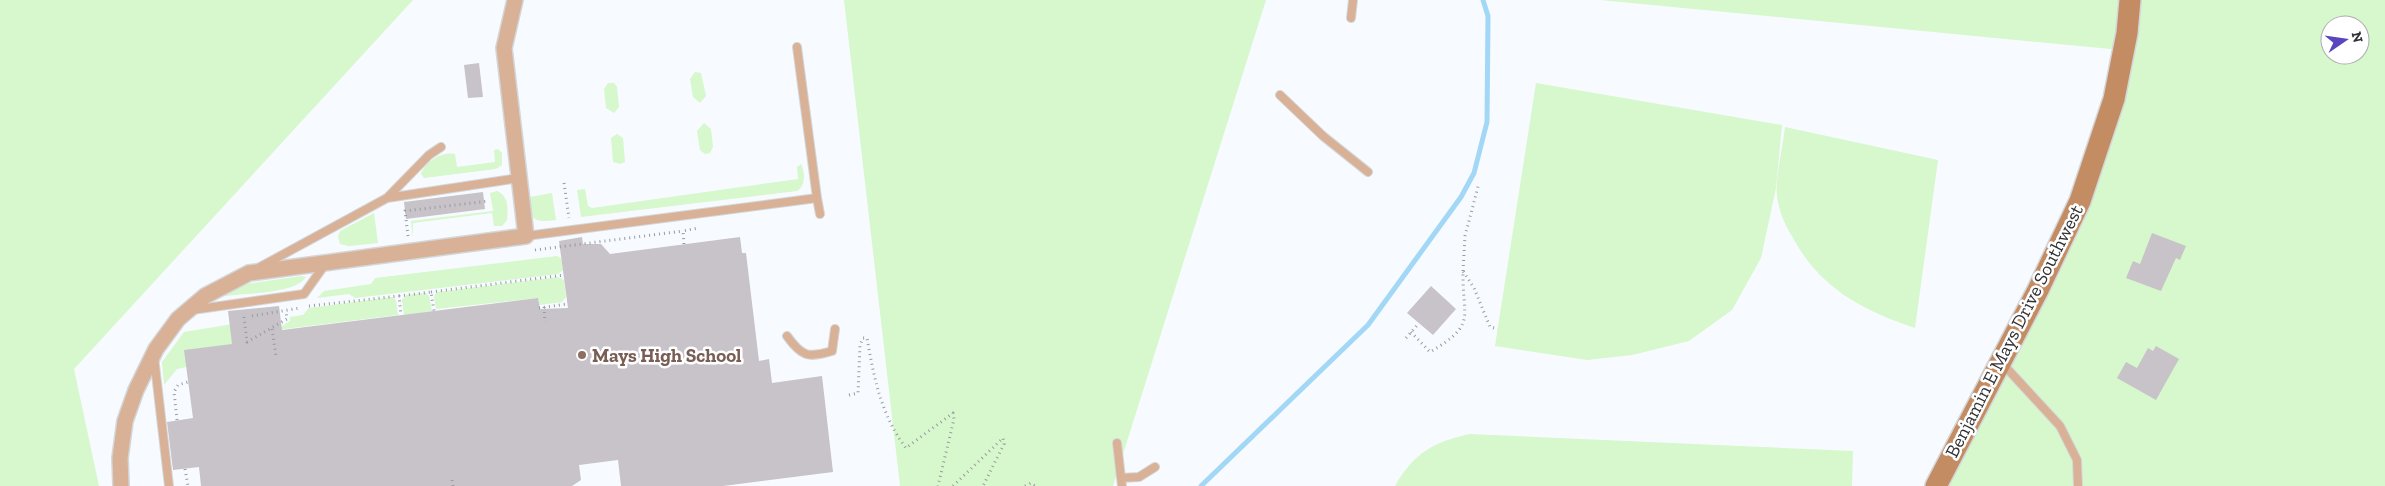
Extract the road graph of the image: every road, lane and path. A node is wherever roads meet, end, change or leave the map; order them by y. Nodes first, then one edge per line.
1 (515, 0) edge
2 (1353, 0) edge
3 (2130, 0) edge
4 (1351, 18) dead end
5 (797, 47) dead end
6 (1280, 95) dead end
7 (442, 147) dead end
8 (1368, 172) dead end
9 (519, 178) junction
10 (564, 183) dead end
11 (1479, 184) dead end
12 (387, 198) junction
13 (817, 198) junction
14 (489, 201) dead end
15 (820, 214) dead end
16 (569, 219) dead end
17 (706, 227) dead end
18 (526, 236) junction
19 (408, 239) dead end
20 (684, 244) dead end
21 (326, 263) junction
22 (1463, 271) junction
23 (249, 273) junction
24 (564, 275) dead end
25 (431, 292) junction
26 (399, 296) junction
27 (311, 300) dead end
28 (567, 304) dead end
29 (305, 306) junction
30 (188, 311) junction
31 (434, 311) dead end
32 (286, 312) junction
33 (401, 315) dead end
34 (244, 317) junction
35 (235, 318) dead end
36 (545, 322) dead end
37 (1419, 323) dead end
38 (272, 329) junction
39 (835, 329) dead end
40 (1498, 329) dead end
41 (1411, 332) junction
42 (787, 336) dead end
43 (1406, 338) dead end
44 (154, 355) junction
45 (276, 356) dead end
46 (2000, 362) junction
47 (188, 382) dead end
48 (849, 395) dead end
49 (177, 420) dead end
50 (1117, 443) dead end
51 (1156, 467) dead end
52 (186, 469) dead end
53 (452, 480) dead end
54 (1122, 482) edge
55 (120, 486) edge
56 (170, 486) edge
57 (188, 486) edge
58 (452, 486) edge
59 (938, 486) edge
60 (954, 486) edge
61 (983, 486) edge
62 (1025, 486) edge
63 (1035, 486) edge
64 (1936, 486) edge
65 (2078, 486) edge

1 - 9 street
2 - 4 lane
3 - 46 street, Benjamin E Mays Drive Southwest
5 - 13 lane
6 - 8 lane
7 - 12 lane
9 - 12 lane
9 - 18 street
10 - 16 path
11 - 22 path
12 - 23 lane
13 - 15 lane
13 - 18 lane
14 - 19 path
17 - 20 path
18 - 21 street
21 - 23 street
21 - 30 lane
22 - 40 path
22 - 41 path
23 - 30 street
24 - 25 path
25 - 26 path
25 - 31 path
26 - 29 path
26 - 33 path
27 - 29 path
28 - 36 path
29 - 32 path
30 - 44 street
32 - 34 path
32 - 38 path
34 - 35 path
34 - 38 path
37 - 41 path
38 - 45 path
39 - 42 lane
41 - 43 path
44 - 55 street
44 - 56 lane
46 - 64 street, Benjamin E Mays Drive Southwest
46 - 65 lane
47 - 49 path
48 - 59 path
50 - 54 lane
51 - 54 lane
52 - 57 path
53 - 58 path
60 - 61 path
62 - 63 path

